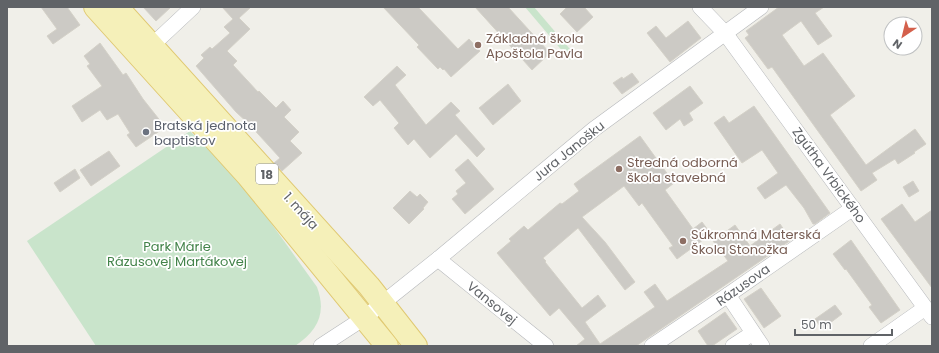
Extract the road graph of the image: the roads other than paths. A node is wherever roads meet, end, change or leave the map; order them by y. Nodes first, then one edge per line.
1 (95, 7) edge
2 (117, 7) edge
3 (193, 7) edge
4 (700, 7) edge
5 (761, 7) edge
6 (725, 33) junction
7 (146, 51) junction
8 (852, 208) junction
9 (438, 260) junction
10 (728, 295) junction
11 (382, 303) junction
12 (929, 312) edge
13 (364, 318) junction
14 (753, 333) junction
15 (321, 346) edge
16 (387, 346) edge
17 (416, 346) edge
18 (546, 346) edge
19 (652, 346) edge
20 (733, 346) edge
21 (762, 346) edge
22 (871, 346) edge

1 - 7 main road, 1. mája / 18
2 - 7 main road, 1. mája / 18
3 - 7 street
4 - 6 street, Zgútha Vrbického
5 - 6 street, Jura Janošku
6 - 8 street, Zgútha Vrbického
6 - 9 street, Jura Janošku
7 - 11 main road, 1. mája / 18
7 - 13 main road, 1. mája / 18
8 - 10 street, Rázusova
8 - 12 street, Zgútha Vrbického
9 - 11 street, Jura Janošku
9 - 18 street, Vansovej
10 - 14 street
10 - 19 street, Rázusova
11 - 13 street, Jura Janošku
11 - 17 main road, 1. mája / 18
12 - 22 street
13 - 15 street, Jura Janošku
13 - 16 main road, 1. mája / 18
14 - 20 street
14 - 21 street

